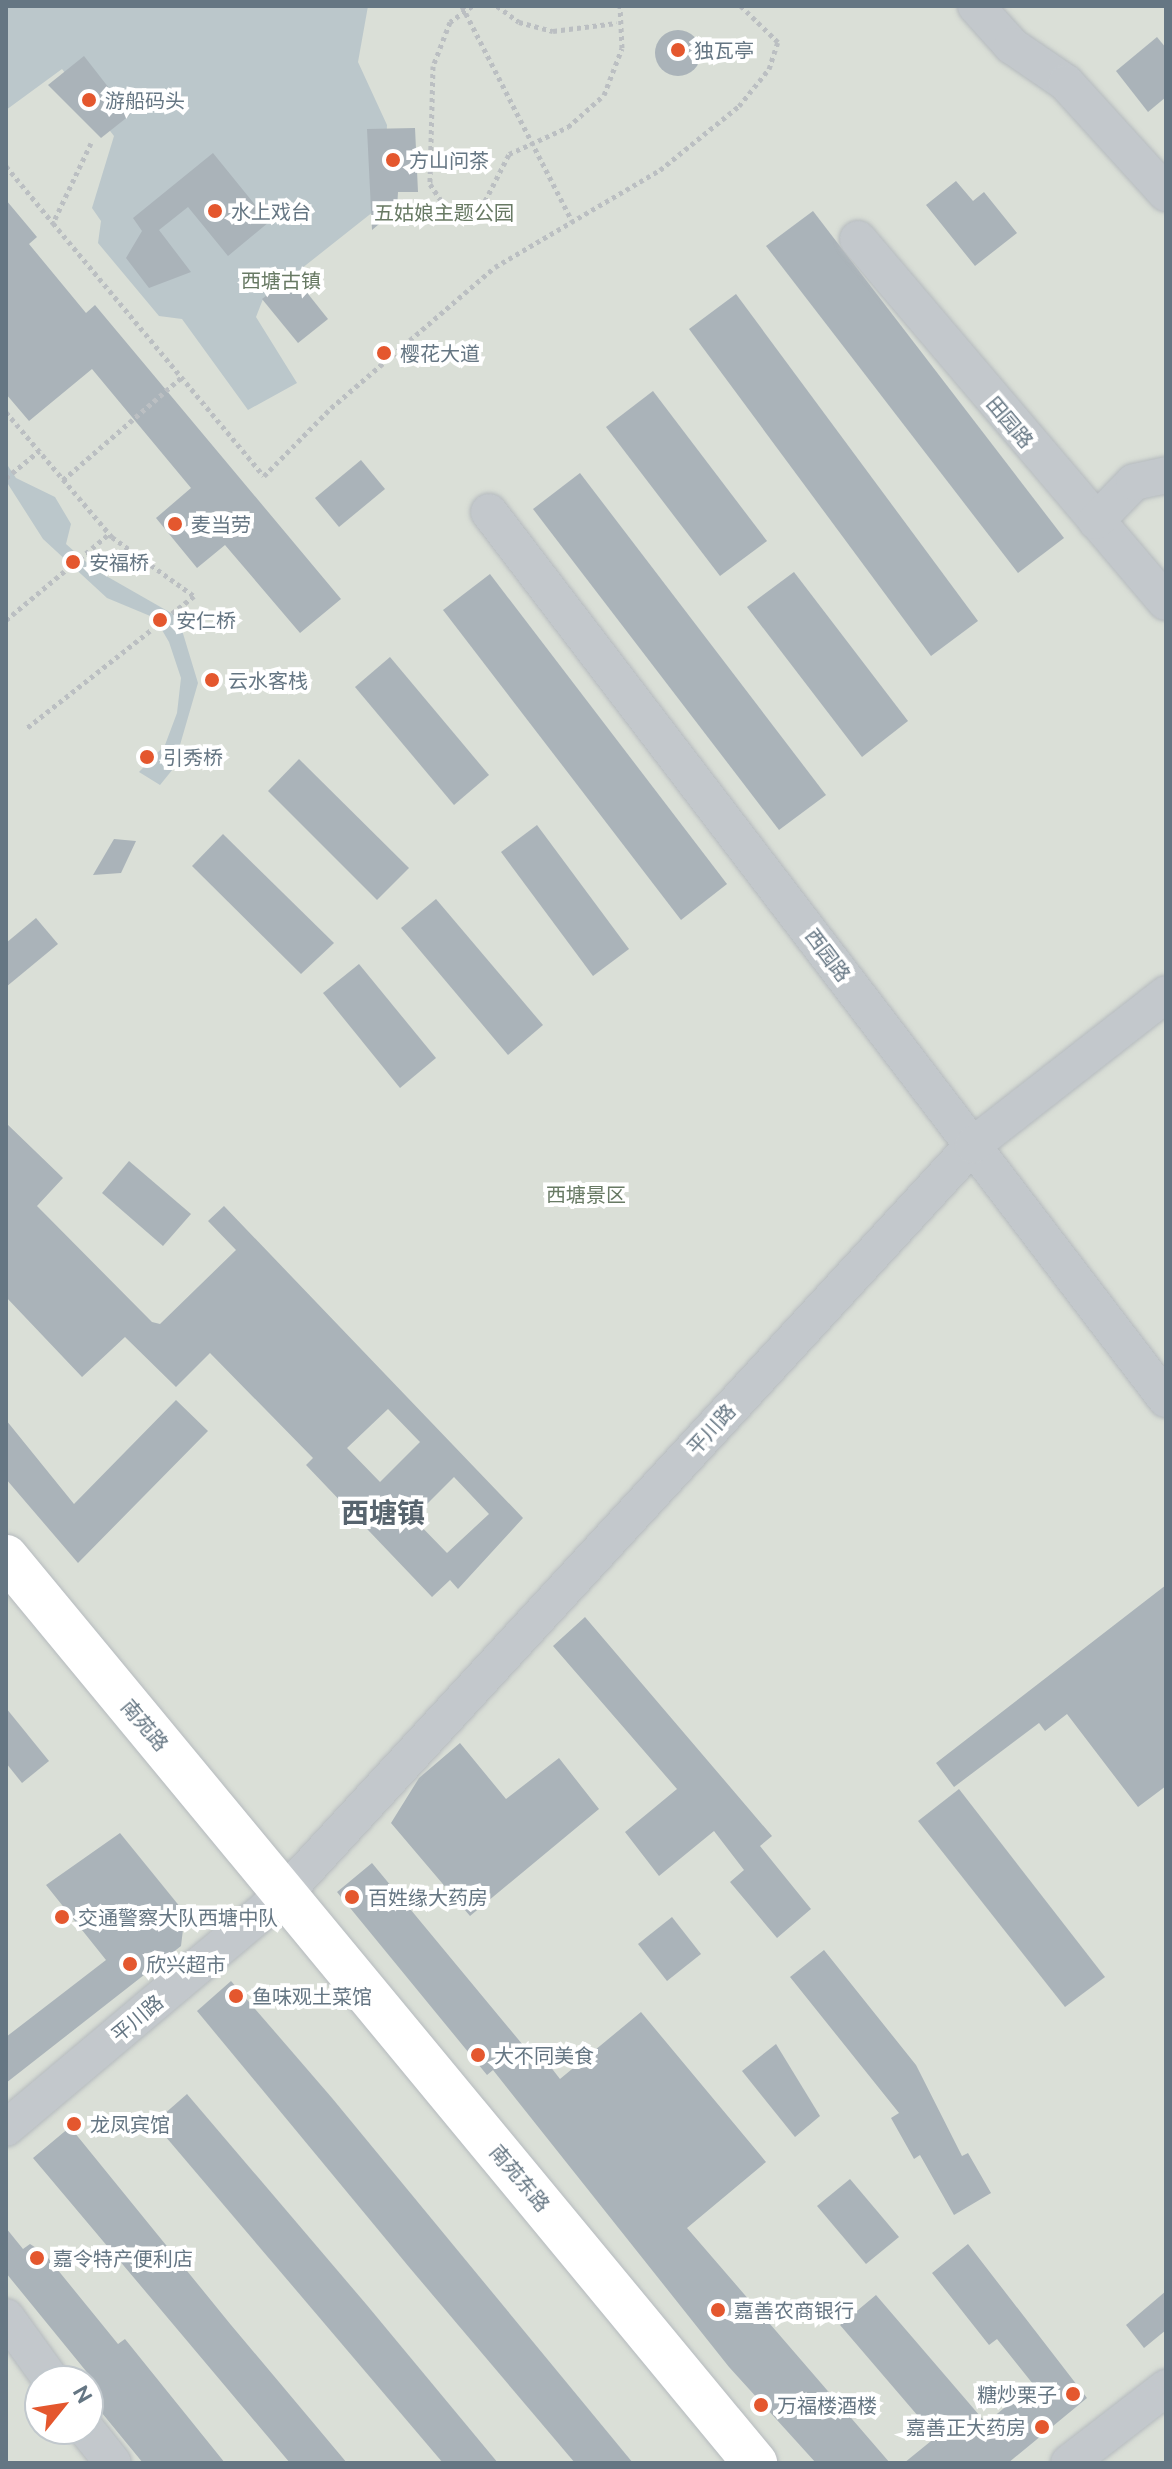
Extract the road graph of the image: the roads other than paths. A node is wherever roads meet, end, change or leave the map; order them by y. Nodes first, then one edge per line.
1 (976, 6) edge
2 (1165, 190) edge
3 (858, 239) dead end
4 (1166, 475) edge
5 (489, 512) dead end
6 (1096, 521) junction
7 (1166, 602) edge
8 (1166, 994) edge
9 (973, 1145) junction
10 (1166, 1399) edge
11 (6, 1557) edge
12 (6, 1589) edge
13 (276, 1901) junction
14 (6, 2128) edge
15 (6, 2317) edge
16 (40, 2365) edge
17 (1166, 2388) edge
18 (721, 2463) edge
19 (755, 2463) edge
20 (1069, 2463) edge

1 - 2 street
3 - 6 street, 田园路
4 - 6 street
5 - 9 street, 西园路
6 - 7 street, 田园路
8 - 9 street, 平川路
9 - 10 street, 西园路
9 - 13 street, 平川路
11 - 13 main road, 南苑路
12 - 13 main road, 南苑路
13 - 14 street, 平川路
13 - 18 main road, 南苑东路
13 - 19 main road, 南苑东路
15 - 16 street
17 - 20 street

